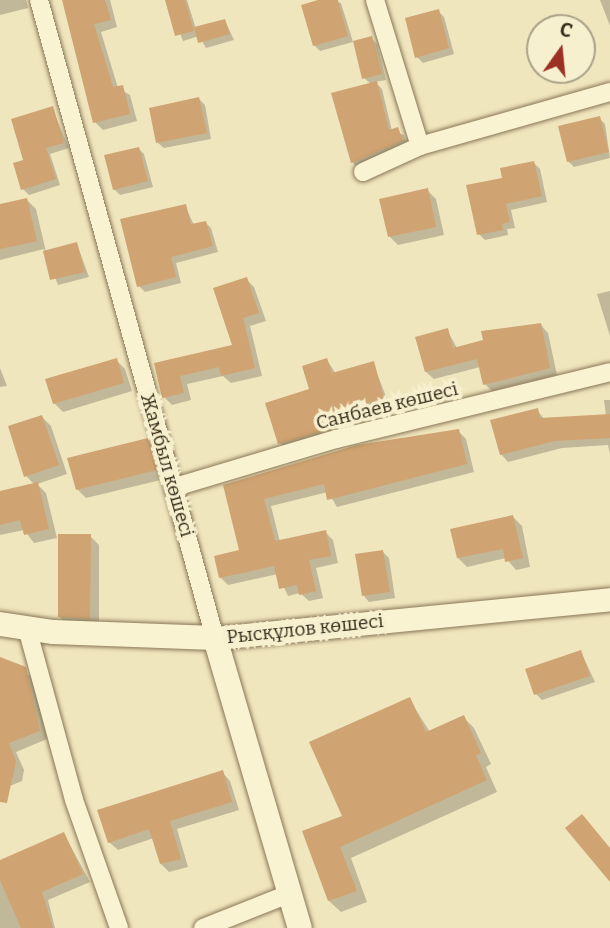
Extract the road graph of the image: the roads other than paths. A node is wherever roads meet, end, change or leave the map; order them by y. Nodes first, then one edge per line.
1 (39, 0) edge
2 (375, 0) edge
3 (610, 92) edge
4 (420, 146) junction
5 (363, 172) dead end
6 (610, 372) edge
7 (175, 487) junction
8 (610, 599) edge
9 (0, 624) edge
10 (27, 628) junction
11 (215, 638) junction
12 (291, 893) junction
13 (119, 928) edge
14 (204, 928) edge
15 (300, 928) edge

1 - 7 street, Жамбыл көшесі
2 - 4 street
3 - 4 street
4 - 5 street
6 - 7 street, Санбаев көшесі
7 - 11 street, Жамбыл көшесі
8 - 11 street, Рысқұлов көшесі
9 - 10 main road, Рысқұлов көшесі
10 - 11 main road, Рысқұлов көшесі
10 - 13 street
11 - 12 main road, Жамбыл көшесі
12 - 14 street
12 - 15 main road, Жамбыл көшесі

